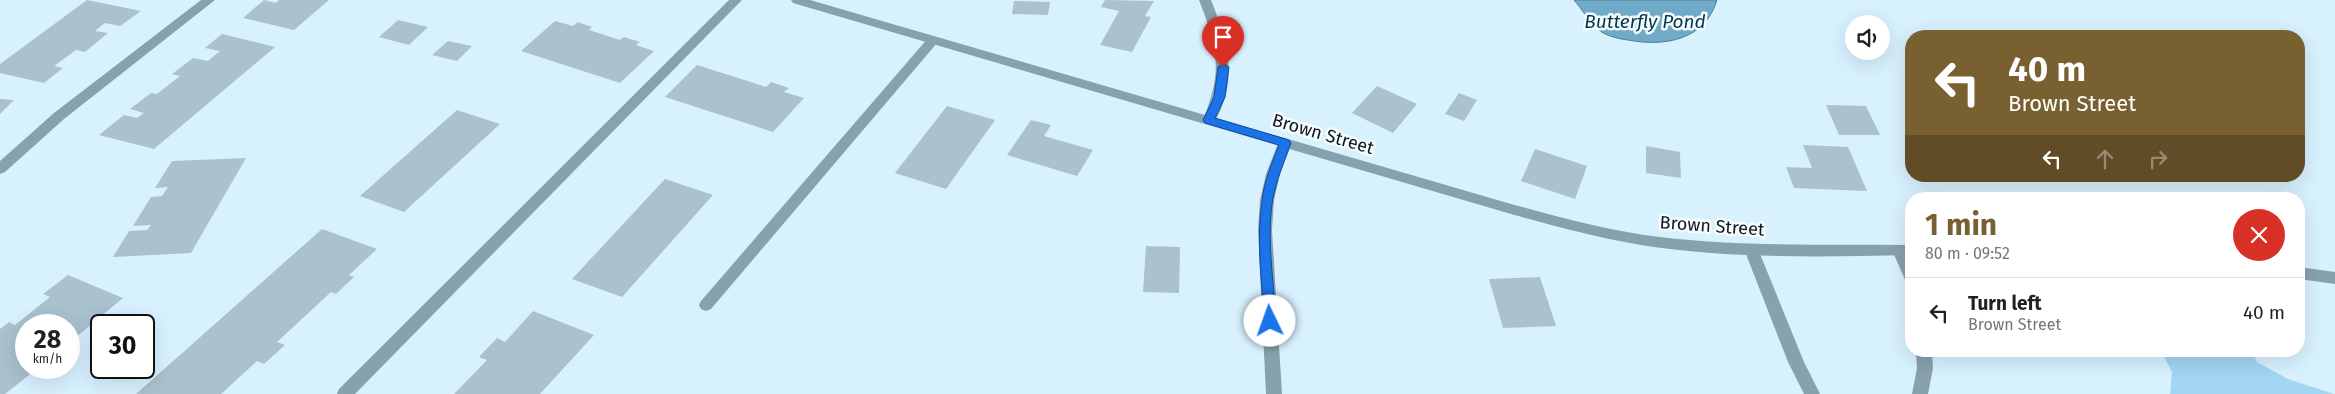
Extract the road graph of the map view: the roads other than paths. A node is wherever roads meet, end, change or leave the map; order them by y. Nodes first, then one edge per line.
1 (209, 0) edge
2 (736, 0) edge
3 (797, 0) edge
4 (1205, 0) edge
5 (933, 40) junction
6 (1208, 120) junction
7 (1286, 143) junction
8 (0, 169) edge
9 (1751, 248) junction
10 (1905, 250) edge
11 (2305, 274) edge
12 (2335, 278) edge
13 (706, 305) dead end
14 (1924, 357) edge
15 (345, 394) edge
16 (1274, 394) edge
17 (1812, 394) edge
18 (1920, 394) edge

1 - 8 street
2 - 15 street
3 - 5 street, Brown Street
4 - 6 street
5 - 6 street, Brown Street
5 - 13 street
6 - 7 street, Brown Street
7 - 9 street, Brown Street
7 - 16 street
9 - 10 street, Brown Street
9 - 17 street
11 - 12 street
14 - 18 street

